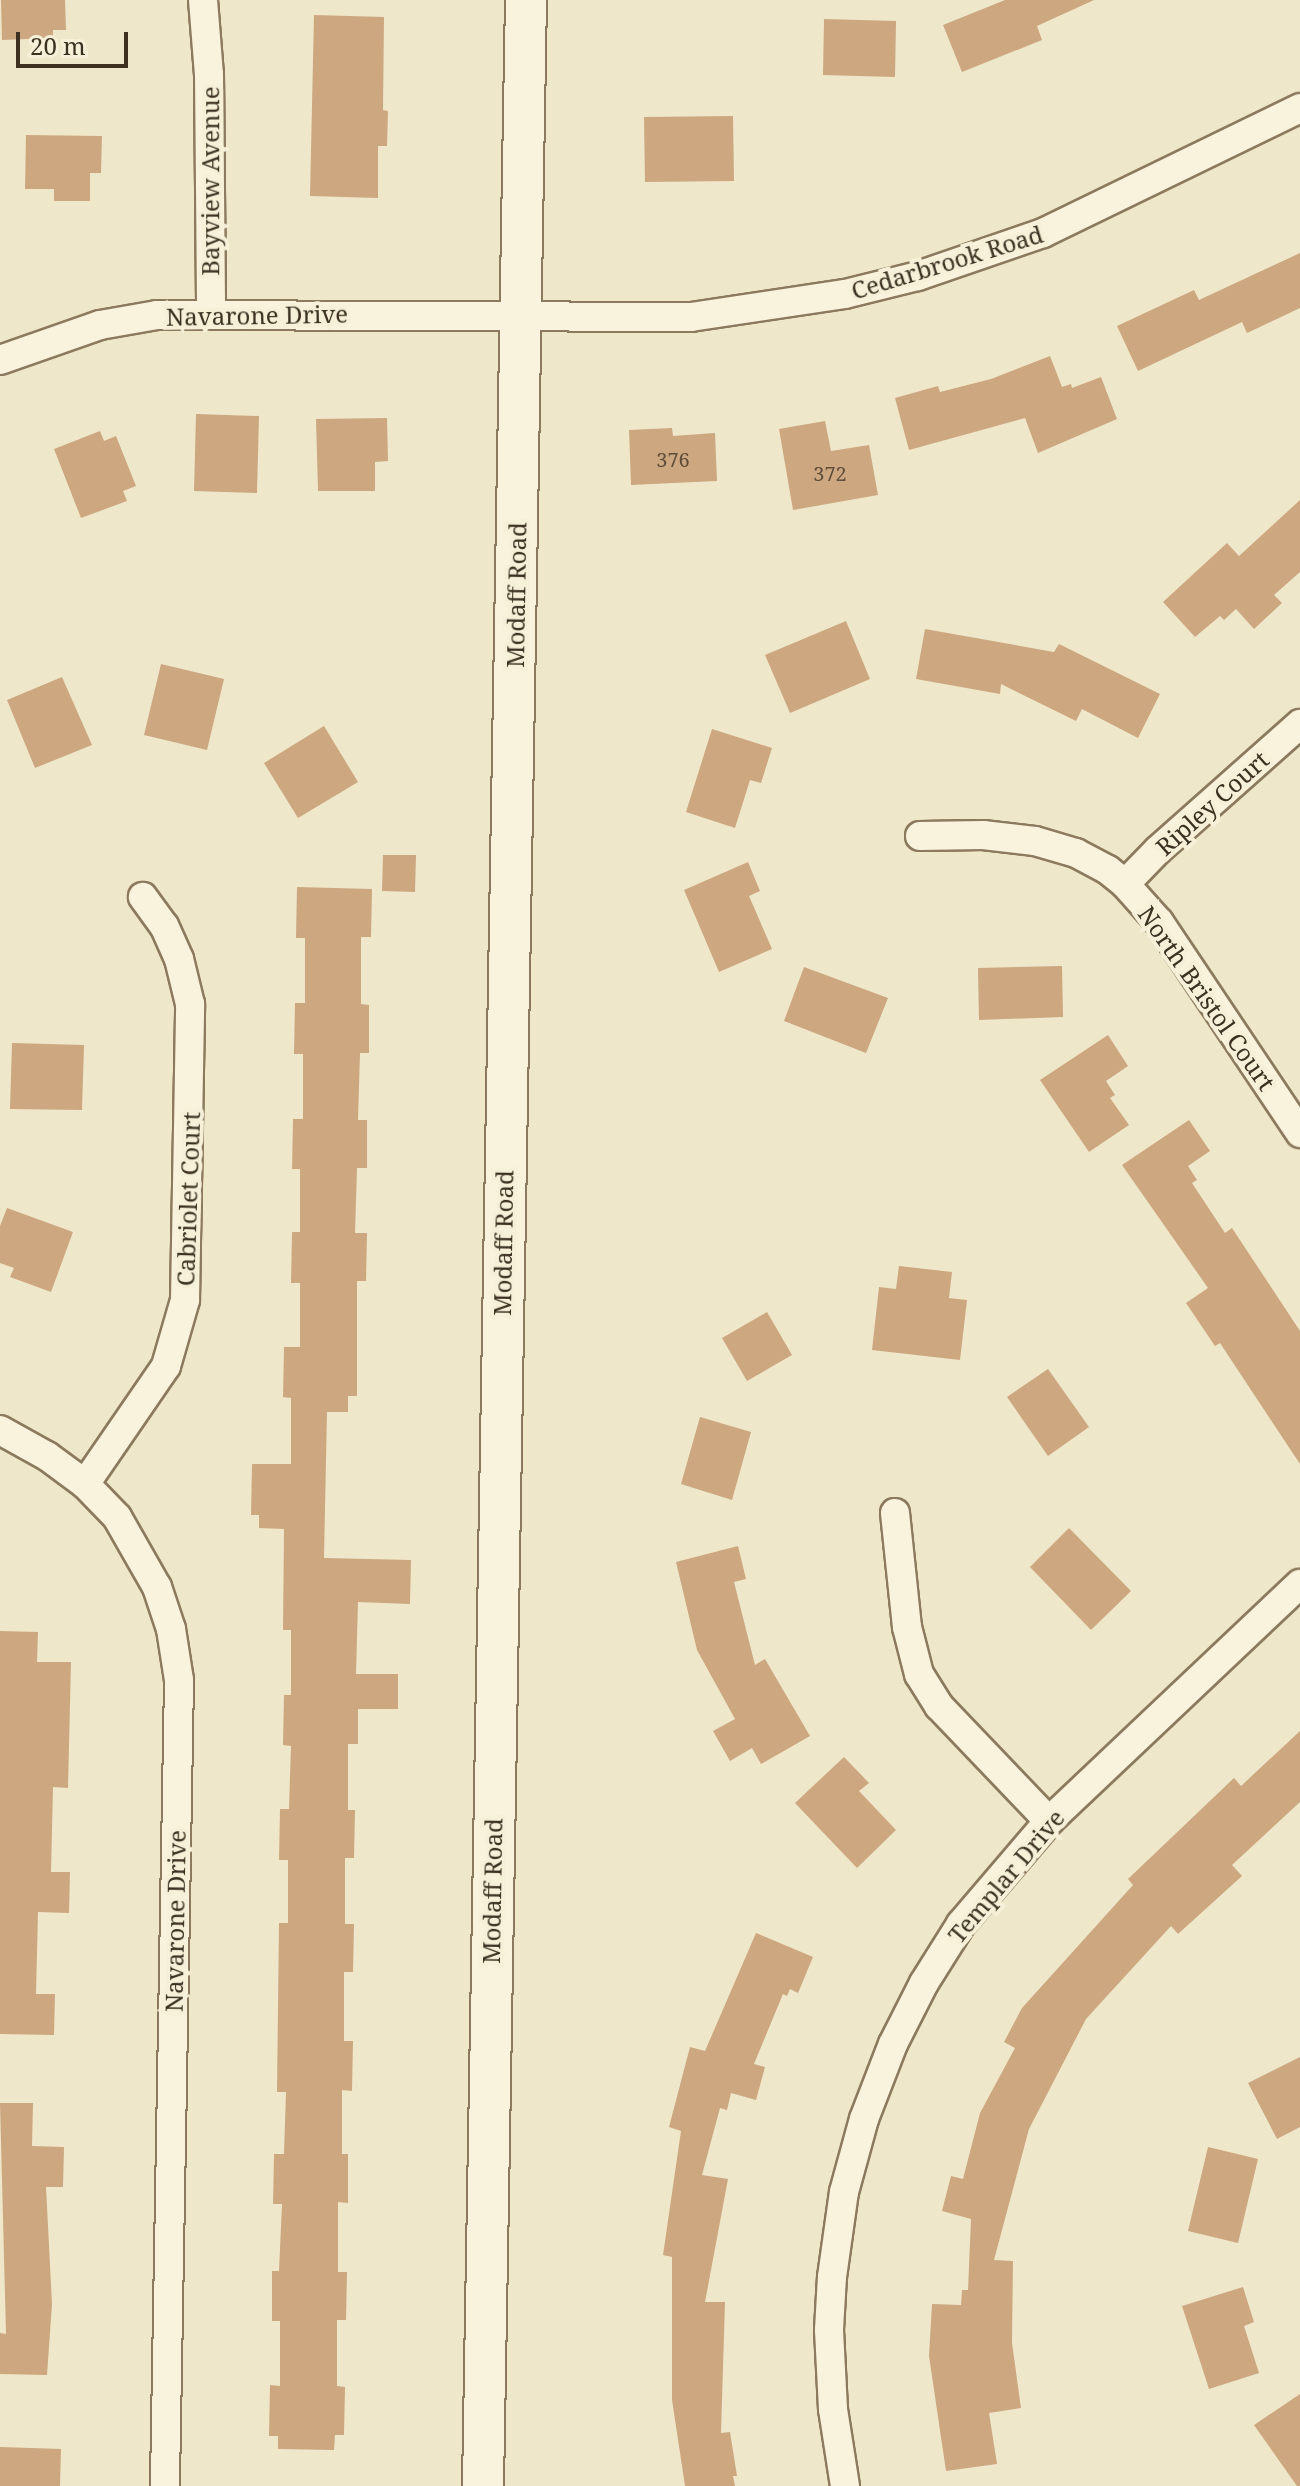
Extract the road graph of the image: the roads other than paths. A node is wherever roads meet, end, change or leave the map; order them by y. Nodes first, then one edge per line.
1 (203, 0) edge
2 (526, 0) edge
3 (1300, 108) edge
4 (211, 314) junction
5 (520, 317) junction
6 (0, 360) edge
7 (1300, 724) edge
8 (920, 836) dead end
9 (1125, 884) junction
10 (143, 897) dead end
11 (1300, 1133) edge
12 (0, 1430) edge
13 (85, 1484) junction
14 (895, 1513) dead end
15 (1300, 1584) edge
16 (1049, 1821) junction
17 (165, 2486) edge
18 (483, 2486) edge
19 (845, 2486) edge

1 - 4 street, Bayview Avenue
2 - 5 street, Modaff Road
3 - 5 street, Cedarbrook Road
4 - 5 street, Navarone Drive
4 - 6 street, Navarone Drive
5 - 18 street, Modaff Road
7 - 9 street, Ripley Court
8 - 9 street, North Bristol Court
9 - 11 street, North Bristol Court
10 - 13 street, Cabriolet Court
12 - 13 street, Navarone Drive
13 - 17 street, Navarone Drive
14 - 16 street
15 - 16 street, Templar Drive
16 - 19 street, Templar Drive

